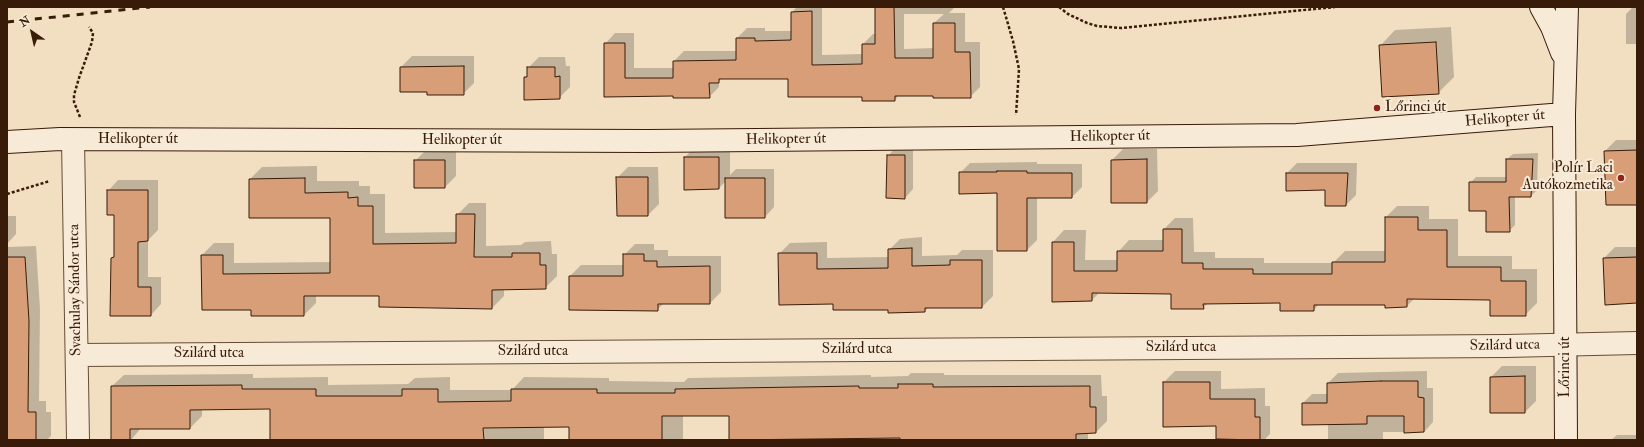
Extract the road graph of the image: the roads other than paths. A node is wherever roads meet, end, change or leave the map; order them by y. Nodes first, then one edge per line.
1 (1541, 7) edge
2 (1567, 7) edge
3 (1565, 60) junction
4 (1564, 114) junction
5 (73, 140) junction
6 (7, 142) edge
7 (1637, 343) edge
8 (1566, 345) junction
9 (77, 355) junction
10 (78, 440) edge
11 (1566, 440) edge

1 - 3 street
2 - 3 street, Lőrinci út
3 - 4 street, Lőrinci út
4 - 5 street, Helikopter út
4 - 8 street, Lőrinci út
5 - 6 street, Helikopter út
5 - 9 street, Svachulay Sándor utca
7 - 8 street, Szilárd utca
8 - 9 street, Szilárd utca
8 - 11 street, Lőrinci út
9 - 10 street, Svachulay Sándor utca

